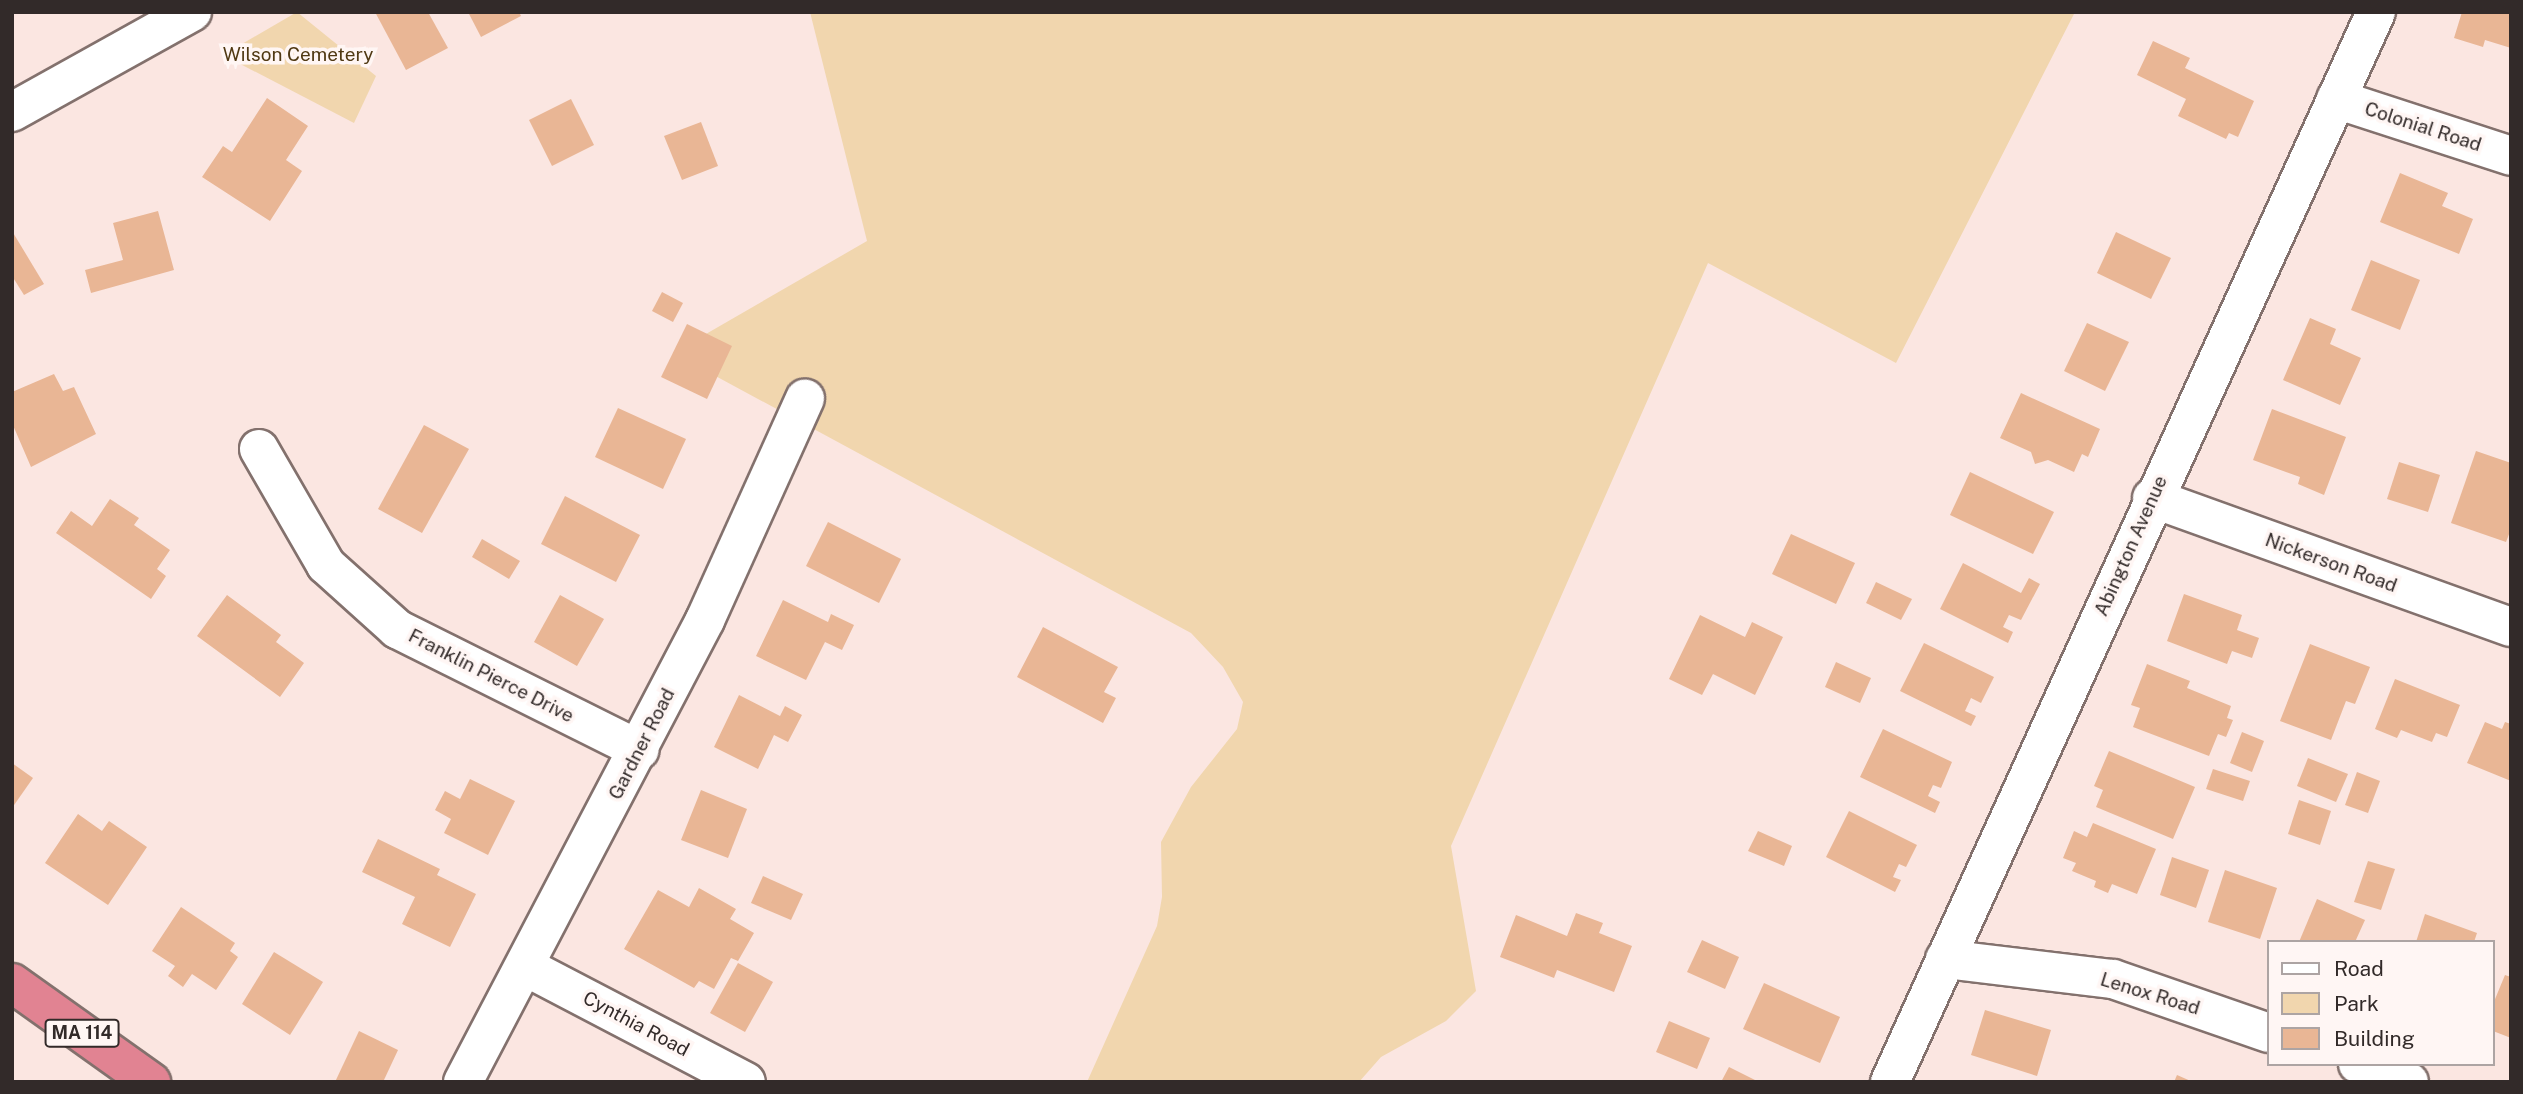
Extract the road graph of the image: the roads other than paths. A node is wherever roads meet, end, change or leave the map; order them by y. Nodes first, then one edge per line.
1 (192, 12) edge
2 (2376, 12) edge
3 (2336, 99) junction
4 (12, 112) edge
5 (2511, 156) edge
6 (806, 399) dead end
7 (259, 449) dead end
8 (2152, 498) junction
9 (2511, 627) edge
10 (640, 750) junction
11 (1945, 959) junction
12 (526, 967) junction
13 (12, 983) edge
14 (2268, 1033) edge
15 (2364, 1066) edge
16 (151, 1082) edge
17 (463, 1082) edge
18 (746, 1082) edge
19 (1890, 1082) edge
20 (2409, 1082) edge

1 - 4 street
2 - 3 street, Abington Avenue
3 - 5 street, Colonial Road
3 - 8 street, Abington Avenue
6 - 10 street, Gardner Road
7 - 10 street, Franklin Pierce Drive
8 - 9 street, Nickerson Road
8 - 11 street, Abington Avenue
10 - 12 street, Gardner Road
11 - 14 street, Lenox Road
11 - 19 street, Abington Avenue
12 - 17 street, Gardner Road
12 - 18 street, Cynthia Road
13 - 16 highway, MA 114
15 - 20 street

